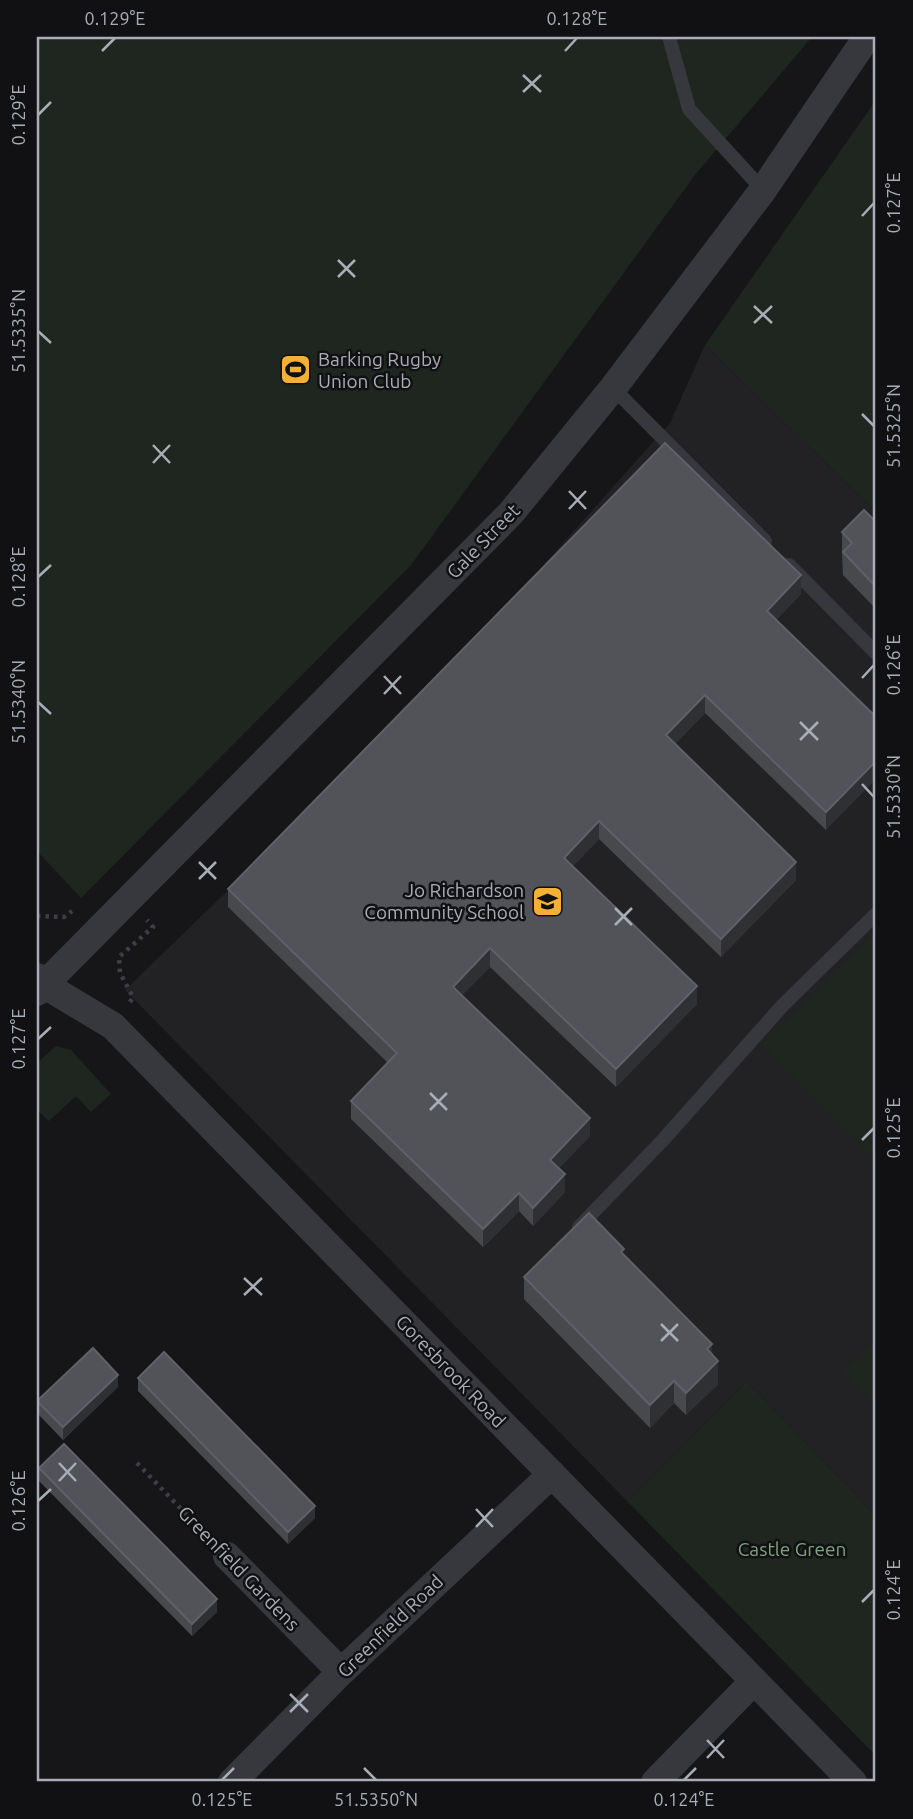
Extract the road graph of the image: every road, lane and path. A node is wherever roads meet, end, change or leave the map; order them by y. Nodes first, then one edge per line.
1 (669, 37) edge
2 (867, 37) edge
3 (763, 190) junction
4 (613, 388) junction
5 (876, 653) edge
6 (876, 914) edge
7 (39, 984) edge
8 (566, 1236) edge
9 (137, 1463) dead end
10 (552, 1474) junction
11 (227, 1556) joint
12 (341, 1672) junction
13 (754, 1681) junction
14 (232, 1782) edge
15 (655, 1782) edge
16 (853, 1782) edge

1 - 3 lane
2 - 3 street, Gale Street
3 - 4 street, Gale Street
4 - 5 lane
4 - 7 street, Gale Street
6 - 8 lane
7 - 10 street, Goresbrook Road
9 - 11 path, Greenfield Gardens
10 - 12 street, Greenfield Road
10 - 13 street, Goresbrook Road
11 - 12 street, Greenfield Gardens
12 - 14 street, Greenfield Road
13 - 15 street
13 - 16 street, Goresbrook Road

